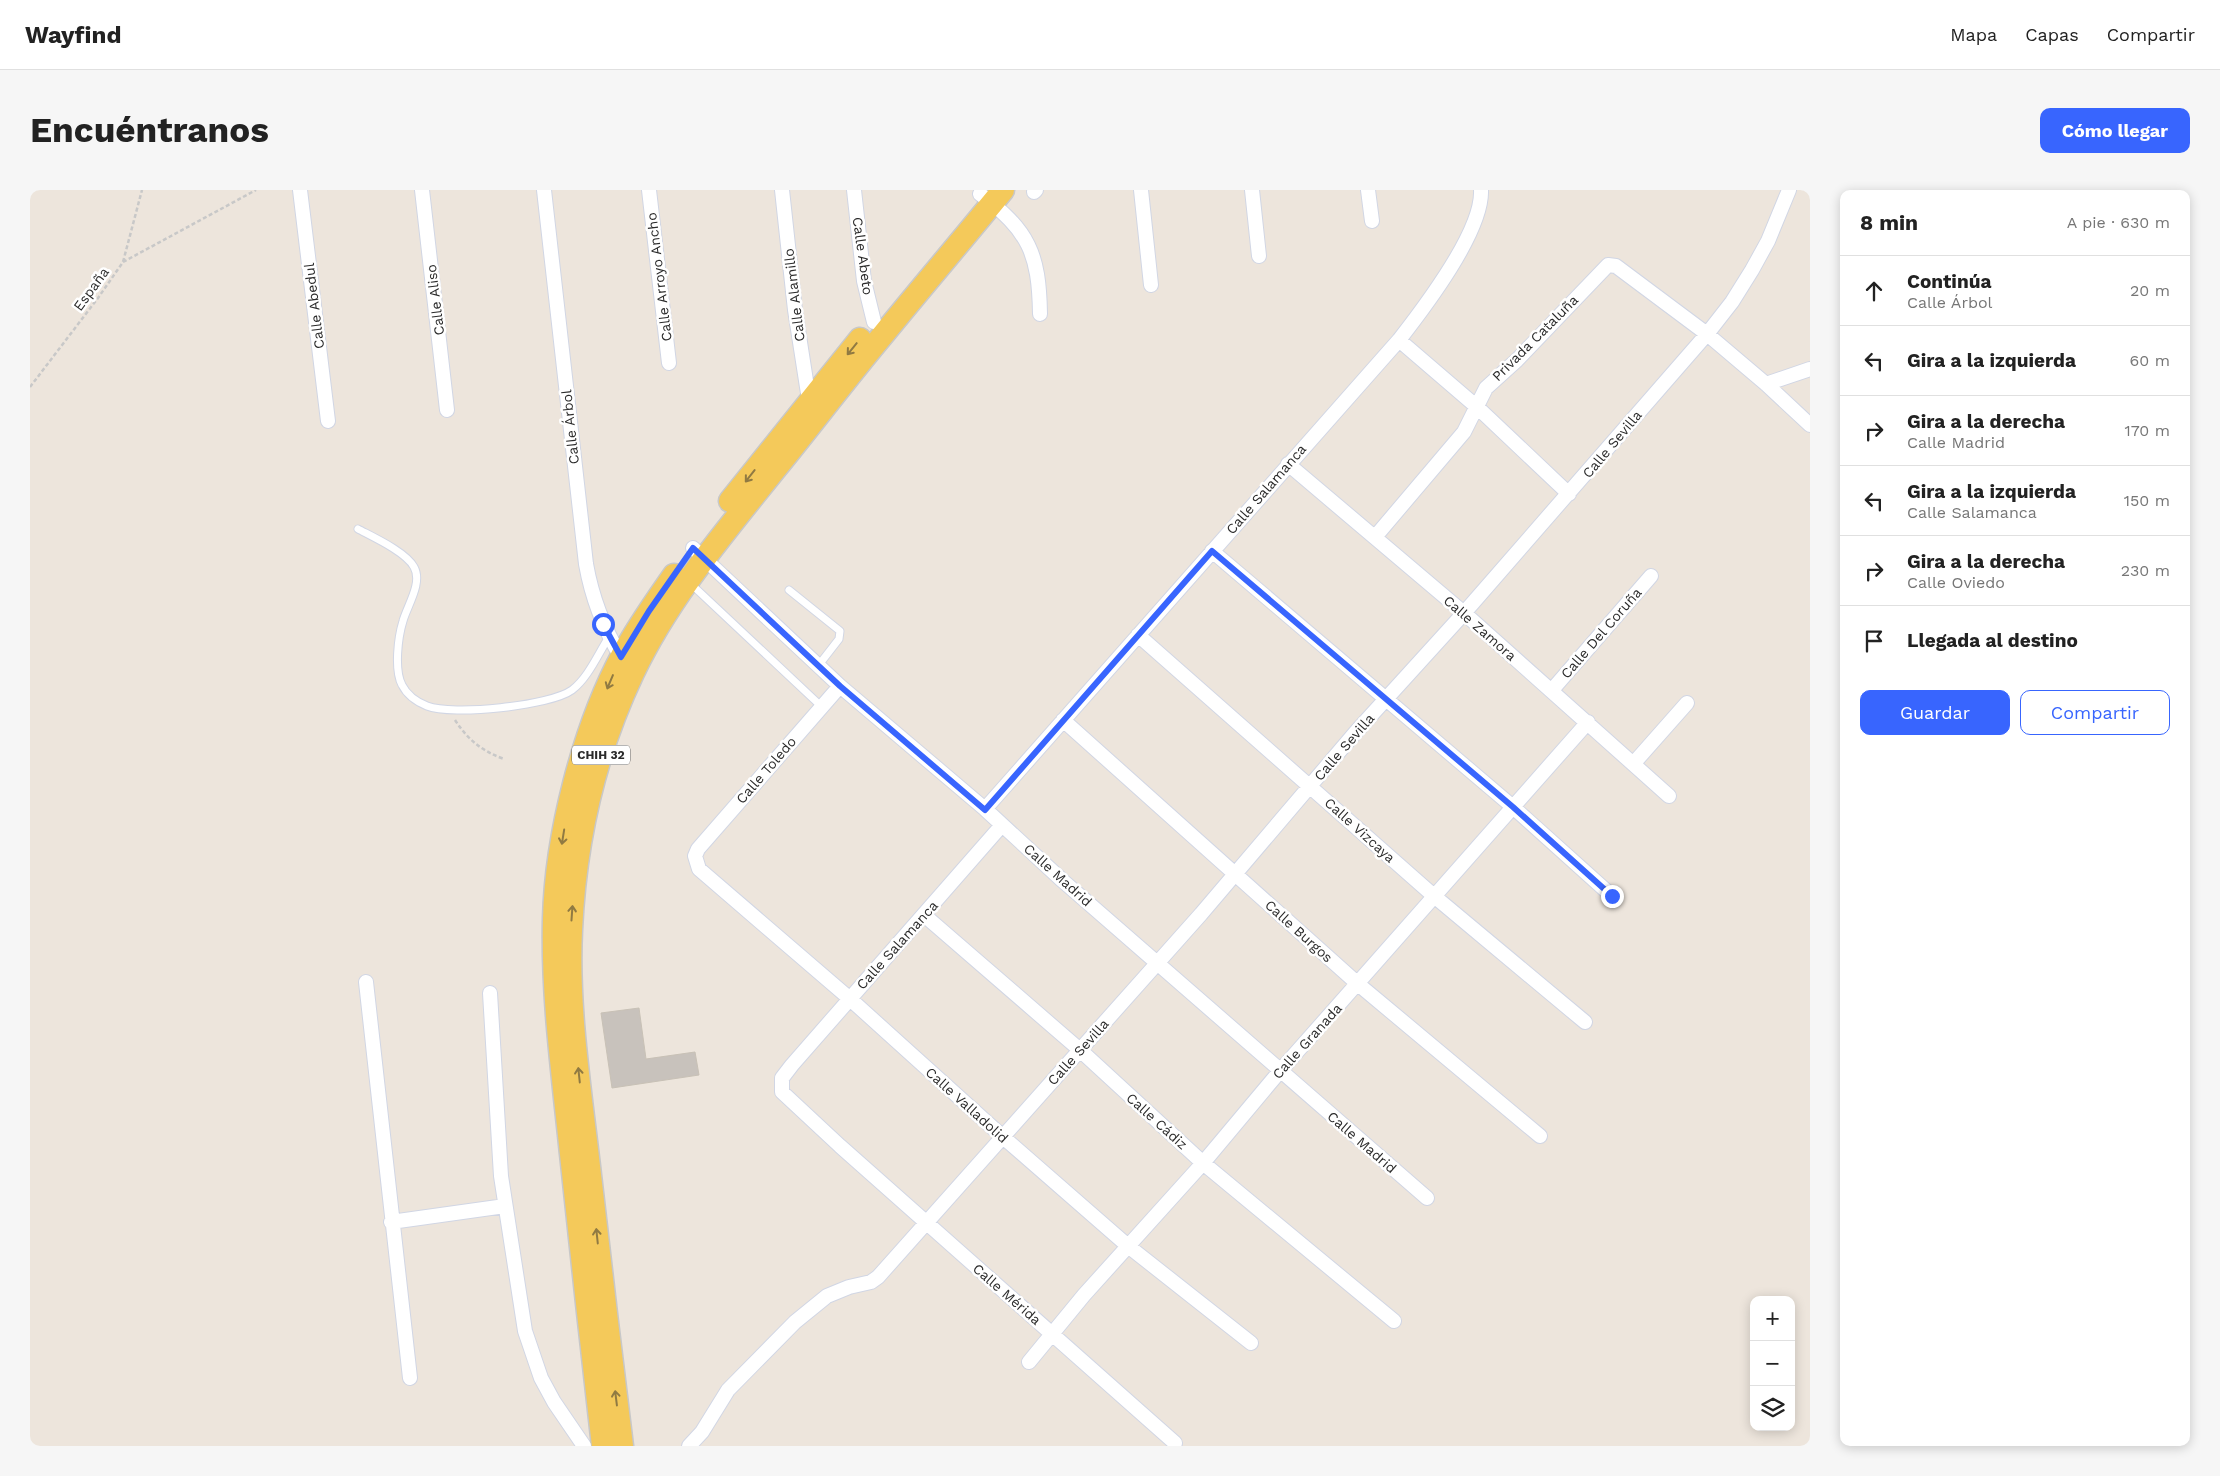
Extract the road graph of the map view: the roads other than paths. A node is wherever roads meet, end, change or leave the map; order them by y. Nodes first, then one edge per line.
1 (300, 190) edge
2 (422, 190) edge
3 (544, 190) edge
4 (649, 190) edge
5 (782, 190) edge
6 (854, 190) edge
7 (1141, 190) edge
8 (1252, 190) edge
9 (1368, 190) edge
10 (1789, 190) edge
11 (1481, 193) edge
12 (989, 194) edge
13 (1372, 221) dead end
14 (1259, 256) dead end
15 (1152, 285) dead end
16 (1040, 314) dead end
17 (874, 322) junction
18 (1707, 334) junction
19 (1399, 340) junction
20 (669, 363) dead end
21 (1810, 369) edge
22 (1766, 384) junction
23 (810, 400) junction
24 (1477, 407) junction
25 (447, 410) dead end
26 (328, 421) dead end
27 (1810, 425) edge
28 (1288, 464) junction
29 (1569, 494) junction
30 (358, 529) dead end
31 (1375, 537) junction
32 (1212, 551) junction
33 (699, 553) junction
34 (1651, 576) dead end
35 (688, 581) junction
36 (789, 590) dead end
37 (1464, 613) junction
38 (1138, 636) junction
39 (609, 637) junction
40 (621, 657) junction
41 (818, 666) junction
42 (840, 686) junction
43 (1552, 690) junction
44 (1386, 700) junction
45 (1687, 703) dead end
46 (822, 707) junction
47 (1063, 720) junction
48 (1588, 722) junction
49 (1634, 763) junction
50 (1310, 786) junction
51 (1669, 796) dead end
52 (1513, 807) junction
53 (985, 810) junction
54 (1002, 825) junction
55 (695, 856) joint
56 (1236, 873) junction
57 (1434, 896) junction
58 (1612, 896) dead end
59 (924, 915) junction
60 (1156, 963) junction
61 (366, 982) dead end
62 (1358, 984) junction
63 (490, 993) dead end
64 (849, 998) junction
65 (1585, 1022) dead end
66 (1080, 1050) junction
67 (1280, 1070) junction
68 (1540, 1136) dead end
69 (1003, 1137) junction
70 (840, 1146) joint
71 (1203, 1163) junction
72 (1426, 1198) dead end
73 (505, 1206) junction
74 (391, 1222) junction
75 (926, 1223) junction
76 (1128, 1246) junction
77 (1394, 1321) dead end
78 (1052, 1333) junction
79 (1251, 1343) dead end
80 (1029, 1362) dead end
81 (410, 1378) dead end
82 (1175, 1443) dead end
83 (584, 1446) edge
84 (603, 1446) edge
85 (622, 1446) edge
86 (689, 1446) edge

1 - 26 street, Calle Abedul
2 - 25 street, Calle Aliso
3 - 39 street, Calle Árbol
4 - 20 street, Calle Arroyo Ancho
5 - 23 street, Calle Alamillo
6 - 17 street, Calle Abeto
7 - 15 street
8 - 14 street
9 - 13 street
10 - 18 street, Calle Sevilla
11 - 19 street, Calle Salamanca
12 - 16 street
12 - 17 main road, CHIH 32
12 - 33 main road, CHIH 32
17 -> 23 main road, CHIH 32
18 - 22 street
18 - 24 street, Privada Cataluña
18 - 29 street, Calle Sevilla
19 - 24 street
19 - 28 street, Calle Salamanca
21 - 22 street
22 - 27 street
23 -> 33 main road, CHIH 32
24 - 29 street
24 - 31 street, Privada Cataluña
28 - 31 street, Calle Zamora
28 - 32 street, Calle Salamanca
29 - 37 street, Calle Sevilla
30 - 39 lane
31 - 37 street, Calle Zamora
32 - 38 street, Calle Salamanca
32 - 44 street
33 - 35 main road, CHIH 32
33 - 40 main road, CHIH 32
33 - 41 street, Calle Madrid
34 - 43 street, Calle Del Coruña
35 - 46 lane
85 -> 35 main road, CHIH 32
36 - 41 lane
37 - 43 street, Calle Zamora
37 - 44 street, Calle Sevilla
38 - 47 street, Calle Salamanca
38 - 50 street, Calle Vizcaya
39 - 40 street, Calle Árbol
40 -> 84 main road, CHIH 32
41 - 42 street, Calle Madrid
42 - 46 street, Calle Toledo
42 - 53 street, Calle Madrid
43 - 48 street, Calle Zamora
44 - 50 street, Calle Sevilla
44 - 52 street
45 - 49 street
46 - 55 street, Calle Toledo
47 - 53 street, Calle Salamanca
47 - 56 street, Calle Burgos
48 - 49 street, Calle Zamora
48 - 52 street, Calle Granada
49 - 51 street, Calle Zamora
50 - 56 street, Calle Sevilla
50 - 57 street, Calle Vizcaya
52 - 57 street, Calle Granada
52 - 58 street
53 - 54 street, Calle Madrid
54 - 59 street, Calle Salamanca
54 - 60 street, Calle Madrid
55 - 64 street, Calle Valladolid
56 - 60 street, Calle Sevilla
56 - 62 street, Calle Burgos
57 - 62 street, Calle Granada
57 - 65 street, Calle Vizcaya
59 - 64 street, Calle Salamanca
59 - 66 street, Calle Cádiz
60 - 66 street, Calle Sevilla
60 - 67 street, Calle Madrid
61 - 74 street
62 - 67 street, Calle Granada
62 - 68 street, Calle Burgos
63 - 73 street
64 - 69 street, Calle Valladolid
64 - 70 street, Calle Salamanca
66 - 69 street, Calle Sevilla
66 - 71 street, Calle Cádiz
67 - 71 street, Calle Granada
67 - 72 street, Calle Madrid
69 - 75 street, Calle Sevilla
69 - 76 street, Calle Valladolid
70 - 75 street, Calle Mérida
71 - 76 street, Calle Granada
71 - 77 street, Calle Cádiz
73 - 74 street
73 - 83 street
74 - 81 street
75 - 78 street, Calle Mérida
75 - 86 street, Calle Sevilla
76 - 78 street, Calle Granada
76 - 79 street, Calle Valladolid
78 - 80 street, Calle Granada
78 - 82 street, Calle Mérida

